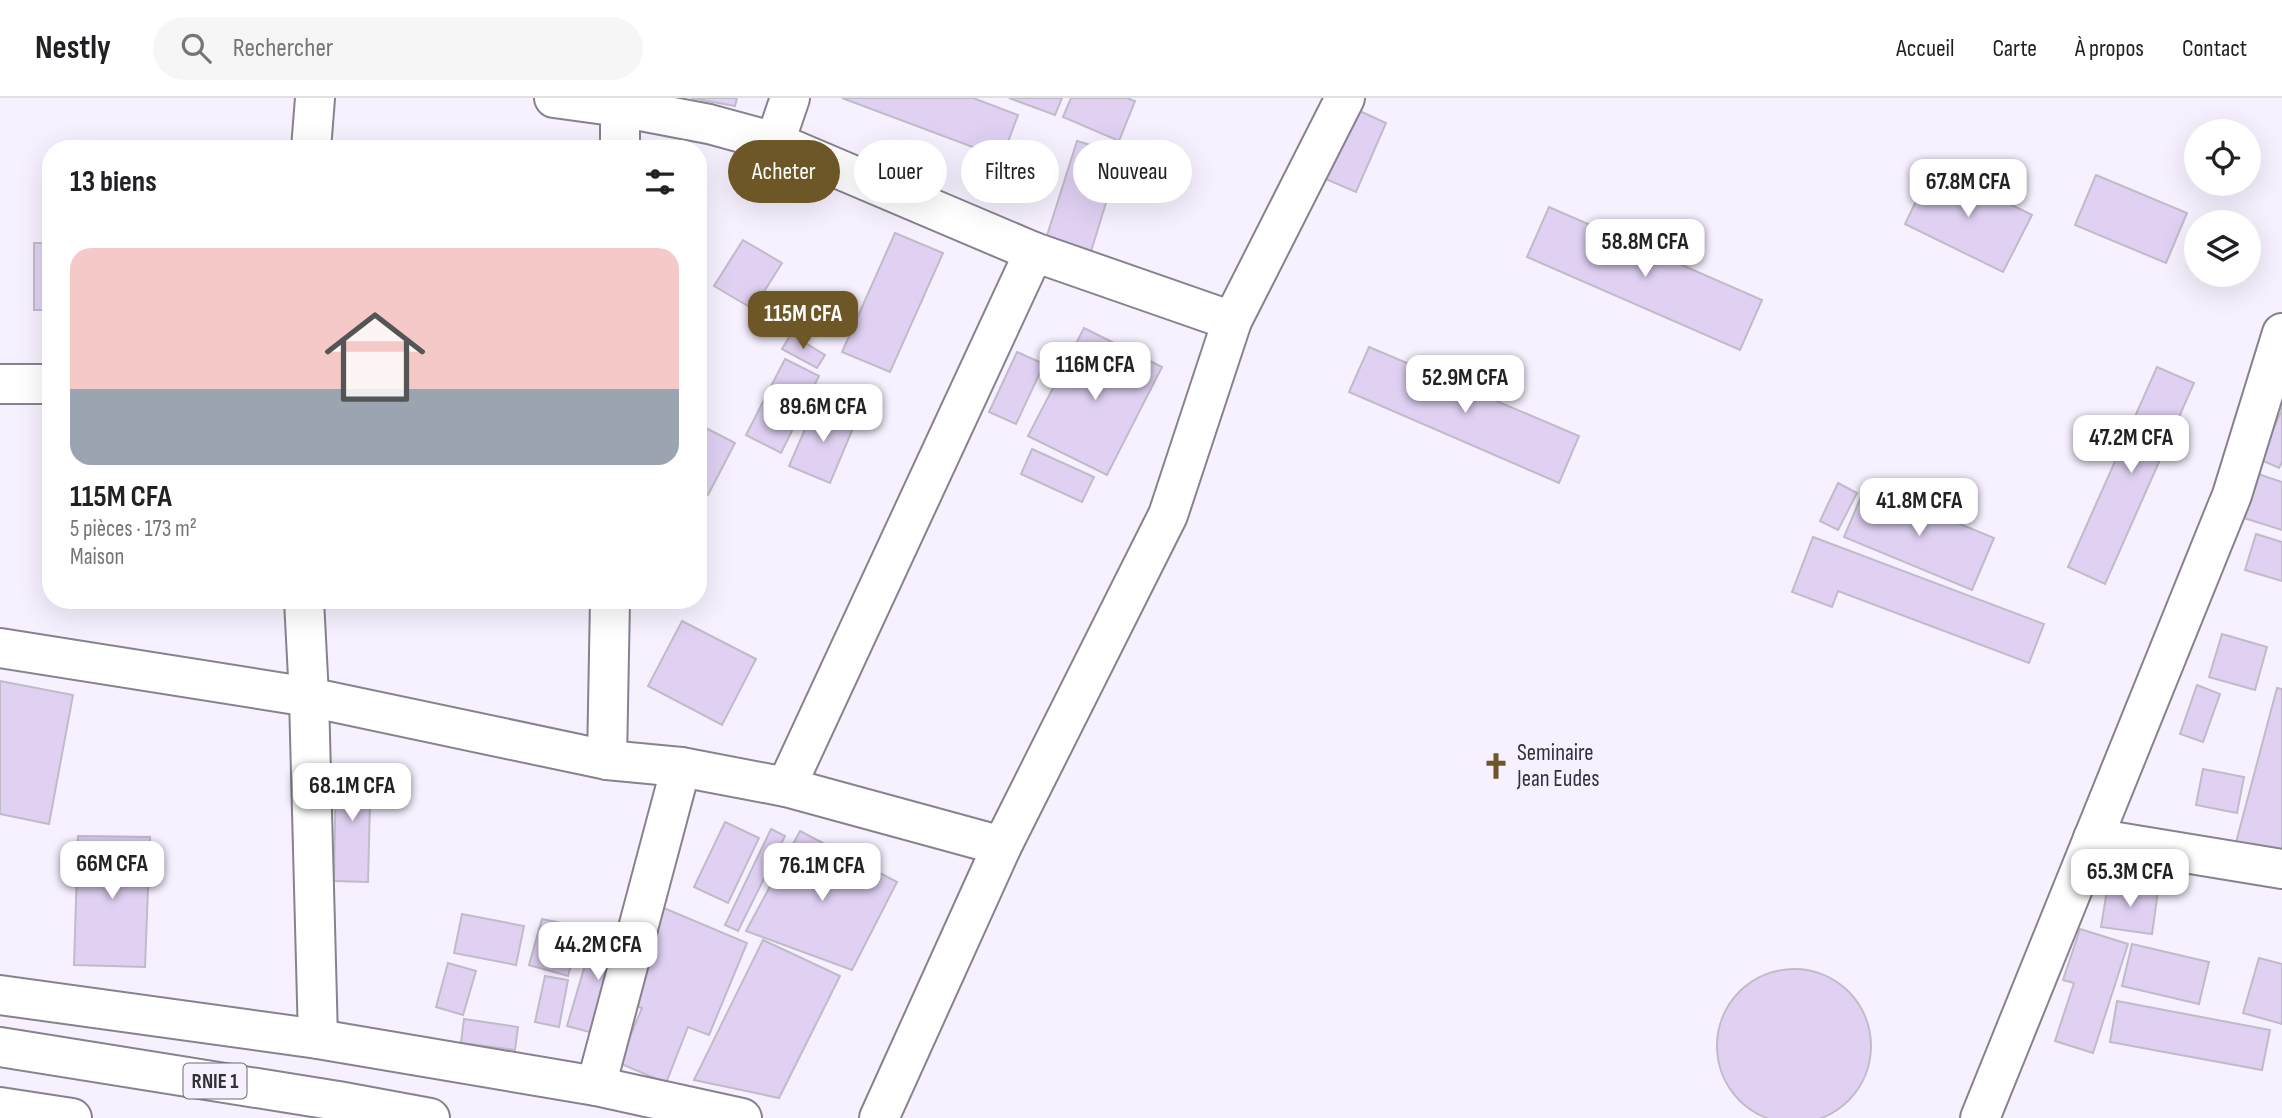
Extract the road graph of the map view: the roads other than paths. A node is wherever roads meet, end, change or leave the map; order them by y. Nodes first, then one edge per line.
1 (315, 98) edge
2 (554, 98) edge
3 (790, 98) edge
4 (1345, 98) edge
5 (620, 107) junction
6 (312, 140) edge
7 (620, 140) edge
8 (768, 140) edge
9 (776, 140) edge
10 (840, 170) edge
11 (1034, 252) junction
12 (1231, 321) junction
13 (2282, 333) edge
14 (0, 384) edge
15 (42, 384) edge
16 (304, 609) edge
17 (610, 609) edge
18 (0, 648) edge
19 (309, 697) junction
20 (607, 760) junction
21 (681, 767) junction
22 (786, 787) junction
23 (2093, 838) junction
24 (1002, 846) junction
25 (2282, 869) edge
26 (0, 995) edge
27 (318, 1039) junction
28 (0, 1047) edge
29 (596, 1086) junction
30 (0, 1107) edge
31 (72, 1118) edge
32 (430, 1118) edge
33 (742, 1118) edge
34 (879, 1118) edge
35 (1980, 1118) edge

1 - 6 main road
2 - 5 main road
3 - 9 main road
4 - 12 main road
5 - 7 main road
5 - 8 main road
10 - 11 main road
11 - 12 main road
11 - 22 main road
12 - 24 main road
13 - 23 main road
14 - 15 main road
16 - 19 main road
17 - 20 main road
18 - 19 main road
19 - 20 main road
19 - 27 main road
20 - 21 main road
21 - 22 main road
21 - 29 main road
22 - 24 main road
23 - 25 main road
23 - 35 main road
24 - 34 main road
26 - 27 main road
27 - 29 main road
28 - 32 main road, RNIE 1
29 - 33 main road
30 - 31 main road

